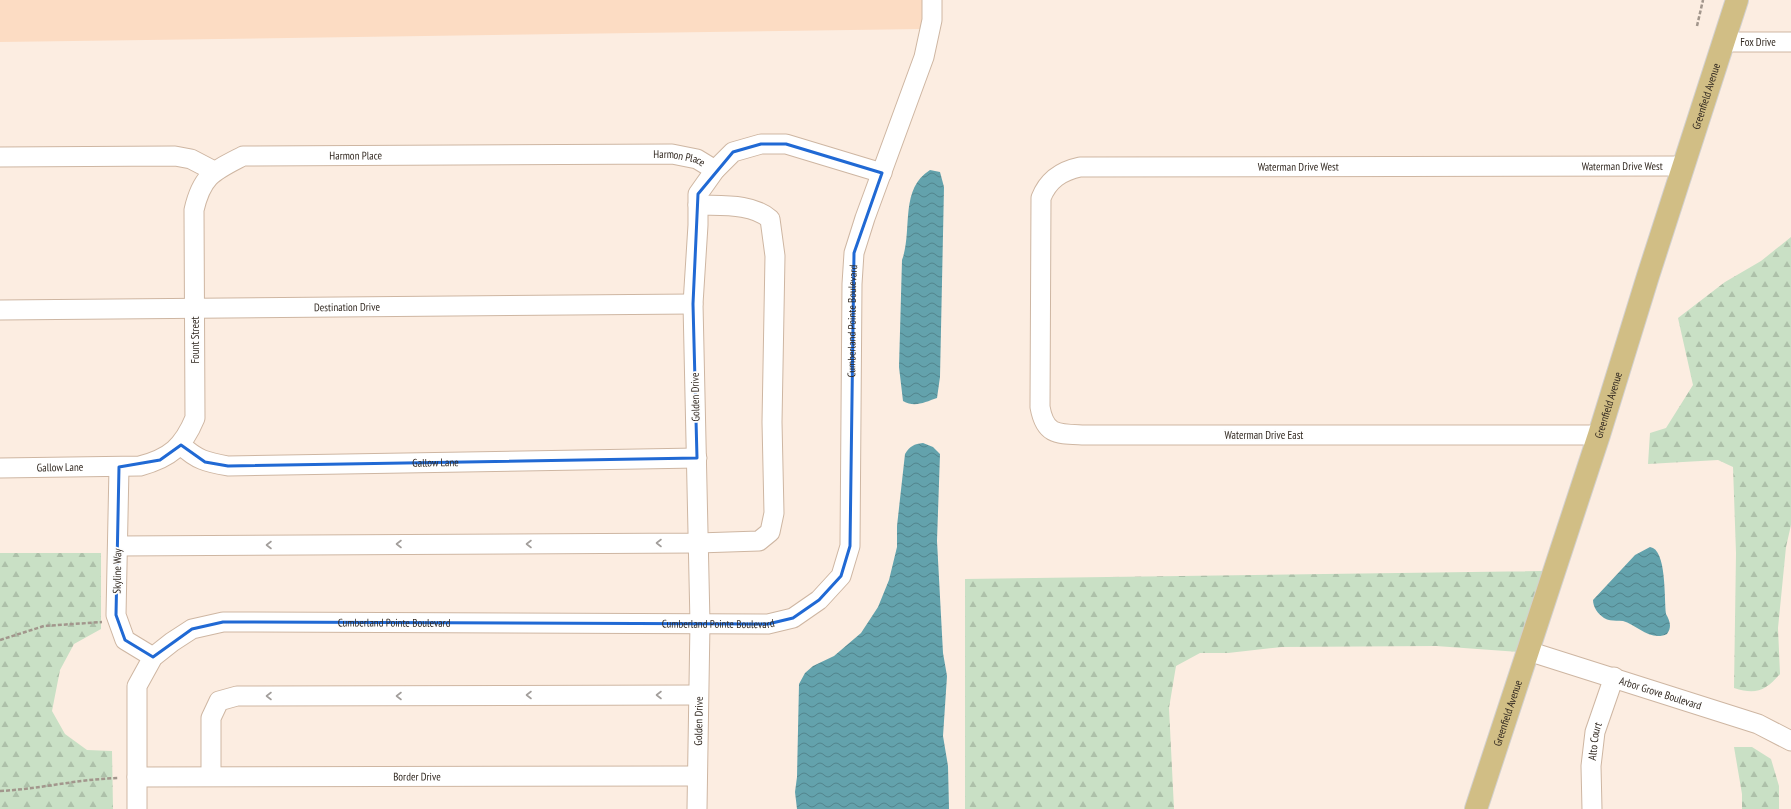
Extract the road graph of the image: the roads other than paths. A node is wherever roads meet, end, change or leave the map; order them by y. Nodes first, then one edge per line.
1 (932, 0) edge
2 (1737, 0) edge
3 (1724, 42) junction
4 (1791, 42) edge
5 (0, 157) edge
6 (1684, 166) junction
7 (214, 170) junction
8 (715, 170) junction
9 (882, 173) junction
10 (698, 205) junction
11 (693, 304) junction
12 (195, 309) junction
13 (0, 310) edge
14 (1041, 312) joint
15 (1599, 434) junction
16 (181, 445) junction
17 (697, 458) junction
18 (120, 467) junction
19 (0, 468) edge
20 (698, 543) junction
21 (118, 546) junction
22 (700, 623) junction
23 (1528, 651) junction
24 (153, 657) junction
25 (1614, 677) junction
26 (698, 695) junction
27 (1791, 741) edge
28 (210, 776) junction
29 (697, 776) junction
30 (128, 778) junction
31 (137, 809) edge
32 (697, 809) edge
33 (1476, 809) edge
34 (1592, 809) edge

1 - 9 street, Cumberland Pointe Boulevard
2 - 3 main road, Greenfield Avenue
3 - 4 street, Fox Drive
3 - 6 main road, Greenfield Avenue
5 - 7 street
6 - 14 street, Waterman Drive West
6 - 15 main road, Greenfield Avenue
7 - 8 street, Harmon Place
7 - 12 street, Fount Street
8 - 9 street, Golden Drive
8 - 10 street, Golden Drive
9 - 22 street, Cumberland Pointe Boulevard
10 - 11 street, Golden Drive
10 - 20 street
11 - 12 street, Destination Drive
11 - 17 street, Golden Drive
12 - 13 street, Destination Drive
12 - 16 street, Fount Street
14 - 15 street, Waterman Drive East
15 - 23 main road, Greenfield Avenue
16 - 17 street, Gallow Lane
16 - 18 street, Fount Street
17 - 20 street, Golden Drive
18 - 19 street, Gallow Lane
18 - 21 street, Skyline Way
20 -> 21 street
20 - 22 street, Golden Drive
21 - 24 street, Skyline Way
22 - 24 street, Cumberland Pointe Boulevard
22 - 26 street, Golden Drive
23 - 25 street, Arbor Grove Boulevard
23 - 33 main road, Greenfield Avenue
24 - 30 street, Cumberland Pointe Boulevard
25 - 27 street, Arbor Grove Boulevard
25 - 34 street, Alto Court
26 -> 28 street
26 - 29 street, Golden Drive
28 - 29 street, Border Drive
28 - 30 street, Border Drive
29 - 32 street, Golden Drive
30 - 31 street, Cumberland Pointe Boulevard

